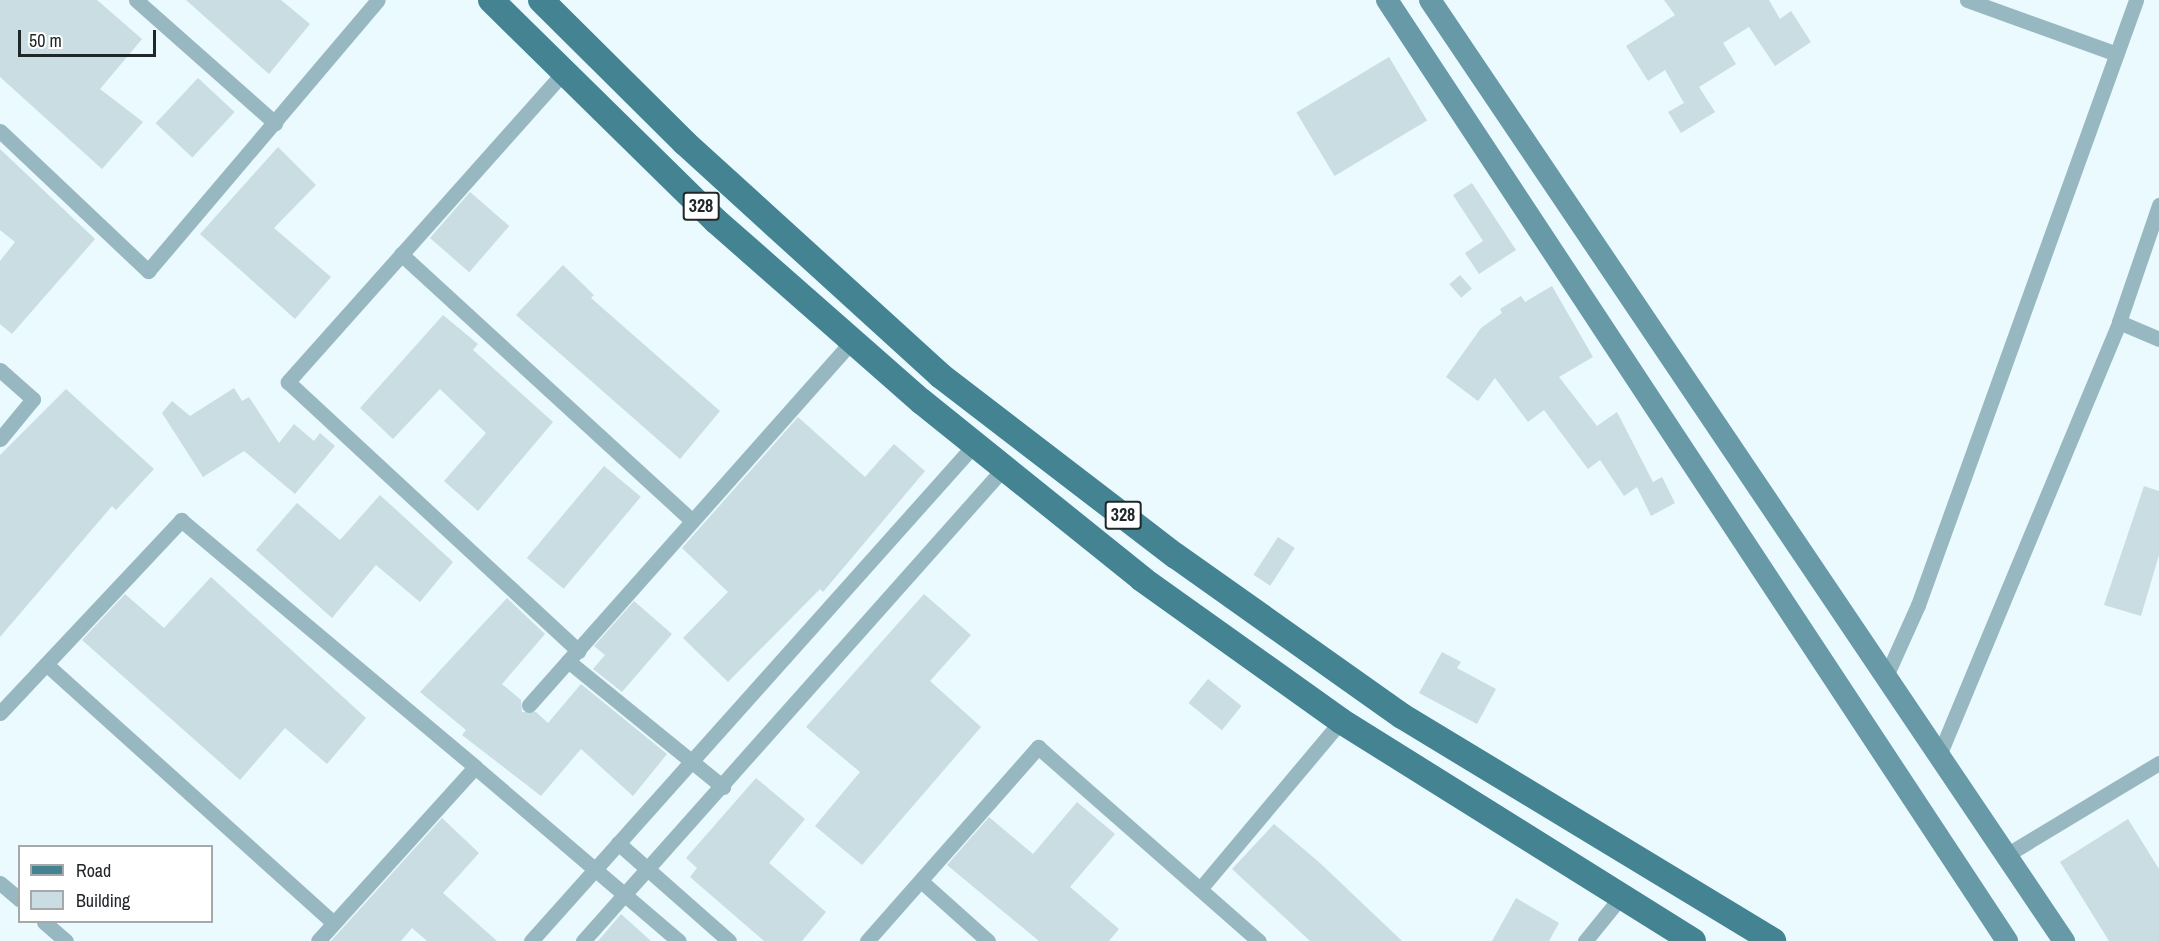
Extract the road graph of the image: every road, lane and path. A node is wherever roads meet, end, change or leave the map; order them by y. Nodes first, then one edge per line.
1 (136, 0) edge
2 (378, 0) edge
3 (491, 0) edge
4 (541, 0) edge
5 (1387, 0) edge
6 (1430, 0) edge
7 (1967, 0) edge
8 (2136, 0) edge
9 (2117, 54) junction
10 (563, 73) junction
11 (275, 123) junction
12 (0, 131) edge
13 (2159, 205) edge
14 (401, 254) junction
15 (2119, 322) junction
16 (2159, 339) edge
17 (852, 341) junction
18 (0, 370) edge
19 (0, 439) edge
20 (974, 445) junction
21 (1003, 470) junction
22 (692, 521) junction
23 (573, 656) junction
24 (46, 664) junction
25 (1887, 675) junction
26 (529, 705) dead end
27 (0, 712) edge
28 (1341, 721) junction
29 (1940, 753) junction
30 (691, 761) junction
31 (2159, 763) edge
32 (475, 767) junction
33 (723, 787) junction
34 (618, 843) junction
35 (2008, 854) junction
36 (596, 868) junction
37 (647, 869) junction
38 (921, 881) junction
39 (0, 883) edge
40 (1200, 889) junction
41 (626, 894) junction
42 (18, 898) edge
43 (1620, 898) junction
44 (46, 923) edge
45 (334, 923) junction
46 (66, 941) edge
47 (318, 941) edge
48 (531, 941) edge
49 (583, 941) edge
50 (679, 941) edge
51 (729, 941) edge
52 (867, 941) edge
53 (988, 941) edge
54 (1259, 941) edge
55 (1585, 941) edge
56 (1693, 941) edge
57 (1773, 941) edge
58 (2007, 941) edge
59 (2064, 941) edge

1 - 11 street
2 - 11 street
3 - 10 main road, 328
4 - 57 main road, 328
5 - 58 main road
6 - 25 main road
7 - 9 street
8 - 9 street
9 - 25 street
10 - 14 street
10 - 17 main road, 328
11 - 12 street
13 - 15 street
14 - 22 street
14 - 23 street
15 - 16 street
15 - 29 street
17 - 20 main road, 328
17 - 22 street
18 - 19 street
20 - 21 main road
20 - 30 street
21 - 28 main road
21 - 33 street
22 - 23 street
23 - 26 street
23 - 30 street
24 - 27 street
24 - 32 street
24 - 45 street
25 - 29 main road
28 - 40 street
28 - 43 main road
29 - 35 main road
30 - 33 street
30 - 34 street
31 - 35 street
32 - 36 street
32 - 45 street
33 - 37 street
34 - 36 street
34 - 37 street
35 - 59 main road
36 - 41 street
36 - 48 street
37 - 41 street
37 - 51 street
38 - 40 street
38 - 52 street
38 - 53 street
39 - 42 street
40 - 54 street
41 - 49 street
41 - 50 street
43 - 55 street
43 - 56 main road
44 - 46 street
45 - 47 street

